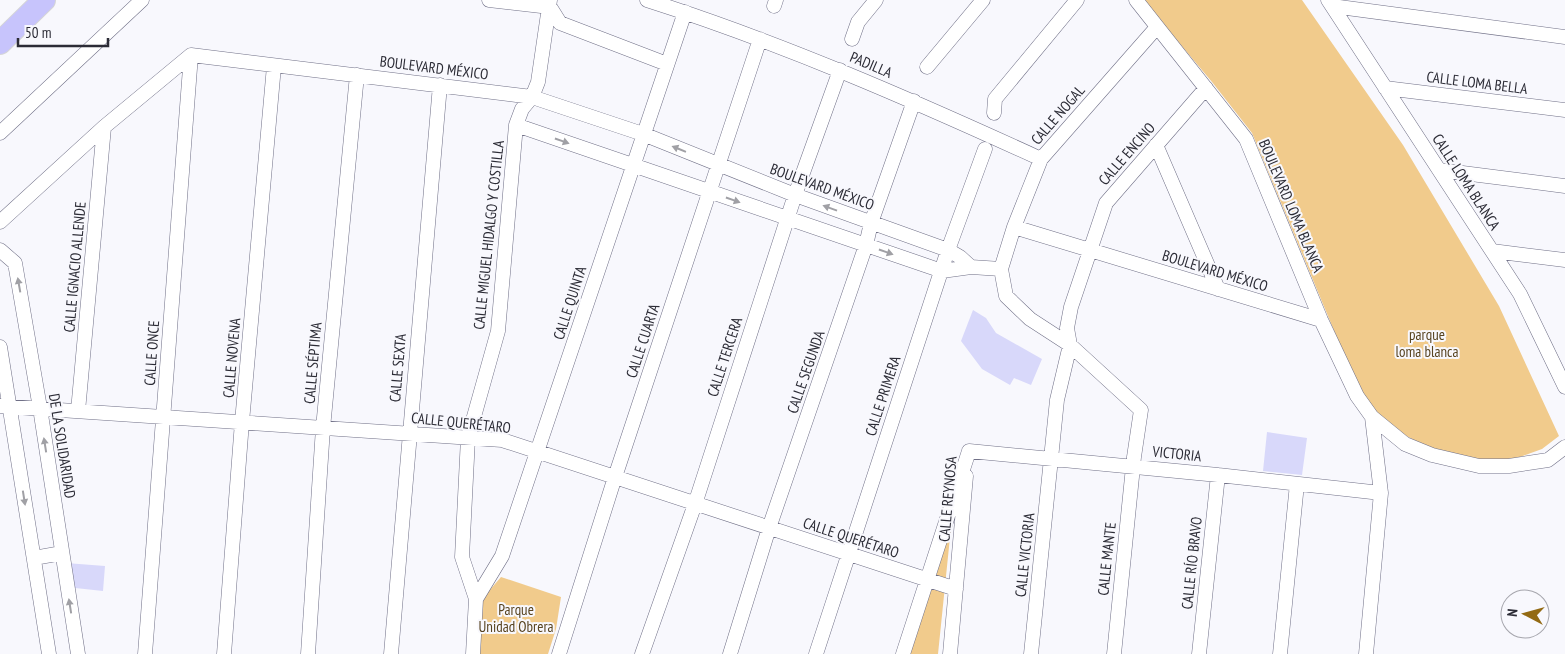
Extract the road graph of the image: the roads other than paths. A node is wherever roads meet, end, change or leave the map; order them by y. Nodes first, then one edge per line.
1 (44, 0) edge
2 (142, 0) edge
3 (489, 0) edge
4 (647, 0) edge
5 (876, 0) edge
6 (984, 0) edge
7 (1077, 0) edge
8 (1136, 0) edge
9 (1330, 3) edge
10 (550, 4) edge
11 (685, 12) junction
12 (1157, 27) junction
13 (1565, 36) edge
14 (760, 38) junction
15 (852, 39) dead end
16 (0, 42) edge
17 (191, 55) junction
18 (667, 64) junction
19 (274, 66) junction
20 (927, 67) dead end
21 (840, 70) junction
22 (357, 75) junction
23 (440, 85) junction
24 (1206, 88) junction
25 (1385, 88) junction
26 (532, 96) junction
27 (914, 101) junction
28 (1565, 110) edge
29 (994, 113) dead end
30 (516, 125) junction
31 (104, 127) junction
32 (0, 133) edge
33 (643, 134) junction
34 (1156, 145) junction
35 (985, 149) dead end
36 (1041, 160) junction
37 (632, 166) junction
38 (719, 166) junction
39 (1439, 170) junction
40 (1565, 186) edge
41 (709, 192) junction
42 (795, 195) junction
43 (787, 218) junction
44 (0, 222) edge
45 (871, 223) junction
46 (1014, 227) junction
47 (866, 245) junction
48 (0, 250) edge
49 (948, 250) junction
50 (1090, 250) junction
51 (1492, 251) junction
52 (1565, 260) edge
53 (971, 267) junction
54 (1001, 269) junction
55 (942, 271) junction
56 (1218, 288) junction
57 (1321, 320) junction
58 (1070, 345) junction
59 (0, 347) edge
60 (1565, 387) edge
61 (5, 406) edge
62 (40, 408) junction
63 (78, 411) junction
64 (163, 417) junction
65 (1372, 417) junction
66 (242, 422) junction
67 (323, 428) junction
68 (409, 434) junction
69 (468, 438) junction
70 (1565, 447) edge
71 (969, 450) junction
72 (537, 452) junction
73 (1051, 459) junction
74 (1133, 466) junction
75 (1218, 475) junction
76 (615, 477) junction
77 (1297, 484) junction
78 (1382, 493) junction
79 (695, 504) junction
80 (769, 528) junction
81 (62, 553) junction
82 (848, 554) junction
83 (34, 558) junction
84 (926, 580) junction
85 (956, 590) junction
86 (476, 600) junction
87 (49, 654) edge
88 (78, 654) edge
89 (145, 654) edge
90 (224, 654) edge
91 (308, 654) edge
92 (391, 654) edge
93 (473, 654) edge
94 (559, 654) edge
95 (642, 654) edge
96 (730, 654) edge
97 (816, 654) edge
98 (903, 654) edge
99 (950, 654) edge
100 (1031, 654) edge
101 (1114, 654) edge
102 (1199, 654) edge
103 (1280, 654) edge
104 (1366, 654) edge

1 - 16 main road
2 - 32 street
3 - 10 street
4 - 11 street, PADILLA
5 - 15 street
6 - 20 street
7 - 29 street
8 - 12 street, BOULEVARD LOMA BLANCA
9 - 13 street
9 - 25 street, CALLE LOMA BLANCA
10 - 18 street
10 - 26 street, CALLE MIGUEL HIDALGO Y COSTILLA
11 - 14 street, PADILLA
11 - 18 street, CALLE QUINTA
12 - 24 street, BOULEVARD LOMA BLANCA
12 - 36 street, CALLE NOGAL
14 - 21 street, PADILLA
14 - 38 street, CALLE CUARTA
17 - 19 street, BOULEVARD MÉXICO
17 - 31 street
17 - 64 street, CALLE ONCE
18 - 33 street, CALLE QUINTA
19 - 22 street, BOULEVARD MÉXICO
19 - 66 street, CALLE NOVENA
21 - 27 street, PADILLA
21 - 42 street, CALLE TERCERA
22 - 23 street, BOULEVARD MÉXICO
22 - 67 street, CALLE SÉPTIMA
23 - 26 street, BOULEVARD MÉXICO
23 - 68 street, CALLE SEXTA
24 - 34 street, CALLE ENCINO
24 - 57 street, BOULEVARD LOMA BLANCA
25 - 28 street, CALLE LOMA BELLA
25 - 39 street, CALLE LOMA BLANCA
26 - 30 street, CALLE MIGUEL HIDALGO Y COSTILLA
26 - 33 street, BOULEVARD MÉXICO
27 - 36 street, PADILLA
27 - 45 street, CALLE SEGUNDA
30 -> 37 street
30 - 69 street, CALLE MIGUEL HIDALGO Y COSTILLA
31 - 44 street
31 - 63 street, CALLE IGNACIO ALLENDE
33 - 37 street, CALLE QUINTA
38 -> 33 street, BOULEVARD MÉXICO
34 - 50 street, CALLE ENCINO
34 - 56 street
35 - 49 street, CALLE PRIMERA
36 - 46 street, CALLE NOGAL
37 - 41 street
37 - 72 street, CALLE QUINTA
38 - 41 street, CALLE CUARTA
38 - 42 street, BOULEVARD MÉXICO
39 - 40 street
39 - 51 street, CALLE LOMA BLANCA
41 -> 43 street
41 - 76 street, CALLE CUARTA
42 - 43 street, CALLE TERCERA
45 -> 42 street, BOULEVARD MÉXICO
43 - 47 street
43 - 79 street, CALLE TERCERA
45 - 47 street, CALLE SEGUNDA
45 - 49 street, BOULEVARD MÉXICO
46 - 50 street, BOULEVARD MÉXICO
46 - 54 street, CALLE NOGAL
47 -> 55 street
47 - 80 street, CALLE SEGUNDA
62 -> 48 street, DE LA SOLIDARIDAD
49 - 53 street, BOULEVARD MÉXICO
49 - 55 street, CALLE PRIMERA
50 - 56 street, BOULEVARD MÉXICO
50 - 58 street, CALLE ENCINO
51 - 52 street
51 - 60 street, CALLE LOMA BLANCA
53 - 54 street
53 - 55 street
54 - 58 street
55 - 82 street, CALLE PRIMERA
56 - 57 street, BOULEVARD MÉXICO
57 - 65 street, BOULEVARD LOMA BLANCA
58 - 73 street, CALLE VICTORIA
58 - 74 street, CALLE MANTE
59 - 61 street
61 - 62 street, CALLE QUERÉTARO
61 -> 83 street
62 - 63 street, CALLE QUERÉTARO
81 -> 62 street, DE LA SOLIDARIDAD
63 - 64 street, CALLE QUERÉTARO
64 - 66 street, CALLE QUERÉTARO
64 - 89 street, CALLE ONCE
65 - 70 street
65 - 78 street
66 - 67 street, CALLE QUERÉTARO
66 - 90 street, CALLE NOVENA
67 - 68 street, CALLE QUERÉTARO
67 - 91 street, CALLE SÉPTIMA
68 - 69 street, CALLE QUERÉTARO
68 - 92 street, CALLE SEXTA
69 - 72 street, CALLE QUERÉTARO
69 - 86 street, CALLE MIGUEL HIDALGO Y COSTILLA
71 - 73 street, VICTORIA
71 - 84 street, CALLE REYNOSA
71 - 85 street, CALLE REYNOSA
72 - 76 street, CALLE QUERÉTARO
72 - 86 street, CALLE QUINTA
73 - 74 street, VICTORIA
73 - 100 street, CALLE VICTORIA
74 - 75 street, VICTORIA
74 - 101 street, CALLE MANTE
75 - 77 street, VICTORIA
75 - 102 street, CALLE RÍO BRAVO
76 - 79 street, CALLE QUERÉTARO
76 - 94 street, CALLE CUARTA
77 - 78 street, VICTORIA
77 - 103 street
78 - 104 street
79 - 80 street, CALLE QUERÉTARO
79 - 95 street, CALLE TERCERA
80 - 82 street, CALLE QUERÉTARO
80 - 96 street, CALLE SEGUNDA
81 - 83 street
88 -> 81 street, DE LA SOLIDARIDAD
82 - 84 street, CALLE QUERÉTARO
82 - 97 street, CALLE PRIMERA
83 - 87 street
84 - 85 street, CALLE QUERÉTARO
84 - 98 street, CALLE REYNOSA
85 - 99 street, CALLE REYNOSA
86 - 93 street, CALLE MIGUEL HIDALGO Y COSTILLA

